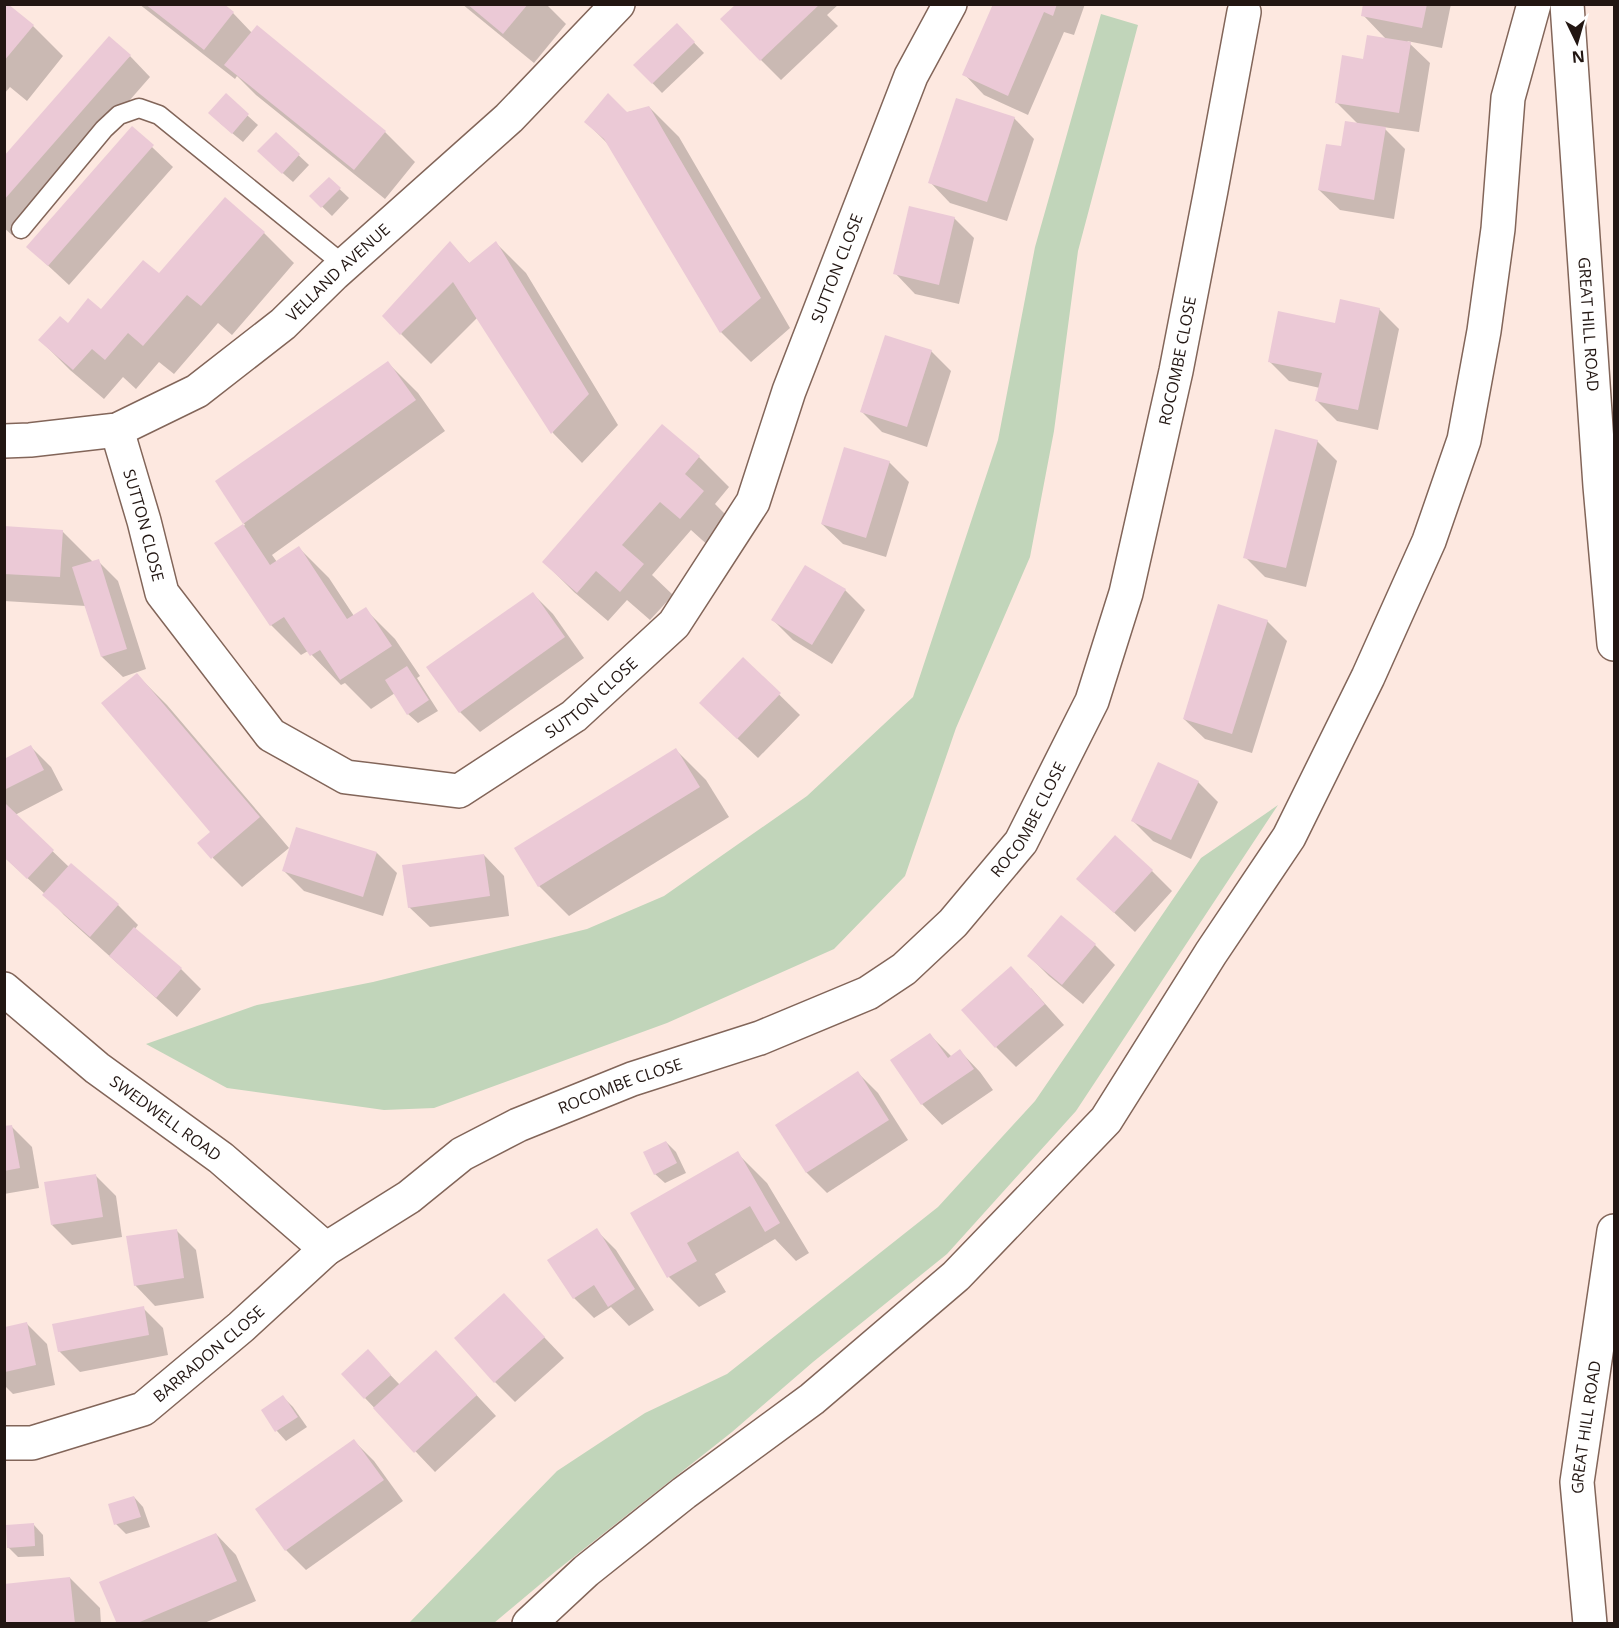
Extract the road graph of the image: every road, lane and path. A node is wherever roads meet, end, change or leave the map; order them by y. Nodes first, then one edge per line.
1 (618, 4) edge
2 (950, 4) edge
3 (1534, 4) edge
4 (1567, 4) edge
5 (1244, 12) dead end
6 (21, 229) dead end
7 (344, 265) junction
8 (117, 430) junction
9 (4, 441) edge
10 (1614, 644) edge
11 (4, 989) edge
12 (1614, 1231) edge
13 (326, 1249) junction
14 (4, 1443) edge
15 (529, 1623) edge
16 (1590, 1623) edge

1 - 7 street, VELLAND AVENUE
2 - 8 street, SUTTON CLOSE
3 - 15 street
4 - 10 street, GREAT HILL ROAD
5 - 13 street, ROCOMBE CLOSE
6 - 7 lane
7 - 8 street, VELLAND AVENUE
8 - 9 street, VELLAND AVENUE
11 - 13 street, SWEDWELL ROAD
12 - 16 street, GREAT HILL ROAD
13 - 14 street, BARRADON CLOSE

